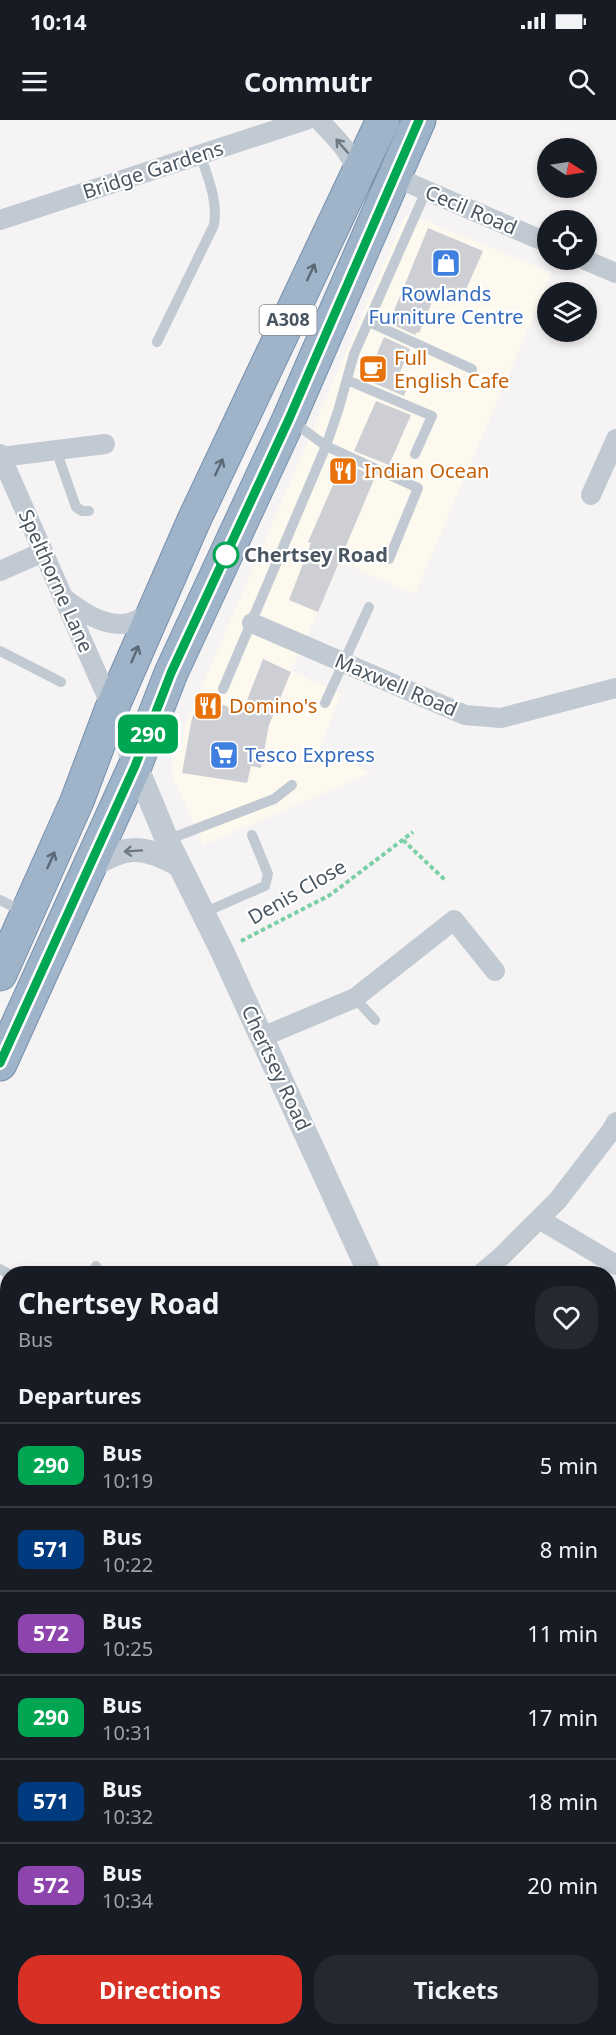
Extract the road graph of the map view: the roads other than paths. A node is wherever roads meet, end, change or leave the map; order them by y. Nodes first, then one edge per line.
1 (306, 120) edge
2 (319, 120) edge
3 (383, 120) edge
4 (419, 120) edge
5 (200, 154) junction
6 (357, 176) junction
7 (394, 177) junction
8 (426, 191) junction
9 (0, 220) edge
10 (537, 238) edge
11 (597, 265) edge
12 (616, 273) edge
13 (369, 322) junction
14 (157, 342) dead end
15 (472, 369) dead end
16 (347, 380) junction
17 (289, 419) junction
18 (616, 439) edge
19 (105, 444) dead end
20 (326, 446) junction
21 (56, 450) junction
22 (415, 454) dead end
23 (1, 456) edge
24 (591, 495) dead end
25 (89, 511) dead end
26 (44, 552) junction
27 (389, 559) dead end
28 (0, 571) edge
29 (63, 597) junction
30 (369, 607) dead end
31 (154, 610) junction
32 (252, 623) junction
33 (0, 651) edge
34 (343, 662) junction
35 (171, 673) junction
36 (61, 682) dead end
37 (224, 688) dead end
38 (616, 688) edge
39 (325, 703) dead end
40 (112, 708) junction
41 (135, 766) junction
42 (292, 785) dead end
43 (77, 801) junction
44 (252, 835) dead end
45 (167, 840) junction
46 (179, 865) junction
47 (88, 869) junction
48 (14, 907) edge
49 (203, 913) junction
50 (495, 970) dead end
51 (0, 974) edge
52 (356, 998) junction
53 (375, 1020) dead end
54 (262, 1037) junction
55 (0, 1064) edge
56 (616, 1122) edge
57 (539, 1219) junction
58 (616, 1265) edge
59 (366, 1266) edge
60 (491, 1266) edge

1 - 5 street, Bridge Gardens
6 -> 2 street
3 - 6 highway, A308
4 - 7 highway, A308
5 - 9 street, Bridge Gardens
5 - 14 lane
31 -> 6 highway, A308
7 - 8 street, Cecil Road
7 - 17 highway, A308
8 - 10 street, Cecil Road
8 - 13 lane
11 - 12 street
13 - 15 lane
13 - 16 lane
16 - 20 lane
16 - 22 lane
17 - 20 lane
17 - 35 highway, A308
18 - 24 street
19 - 21 street
20 - 27 lane
20 - 32 lane
21 - 23 street
21 - 25 lane
23 - 26 street, Spelthorne Lane
26 - 28 street
26 - 29 street, Spelthorne Lane
29 - 31 street
29 - 40 street, Spelthorne Lane
30 - 34 lane
40 -> 31 highway, A308
32 - 34 street, Maxwell Road
32 - 37 lane
33 - 36 lane
34 - 38 street, Maxwell Road
34 - 39 lane
35 - 40 highway
35 - 41 highway, A308
40 - 41 street, Chertsey Road
40 - 43 highway, A308
41 - 43 highway
41 - 45 street, Chertsey Road
41 - 47 highway, A308
42 - 45 lane
48 -> 43 highway, A308
44 - 49 lane
45 - 46 street, Chertsey Road
46 -> 47 street
46 - 49 street, Chertsey Road
47 - 55 highway, A308
48 - 51 highway, A308
49 - 54 street, Chertsey Road
50 - 52 street
52 - 53 lane
52 - 54 street
54 - 59 street, Chertsey Road
56 - 57 street
57 - 58 street
57 - 60 street

